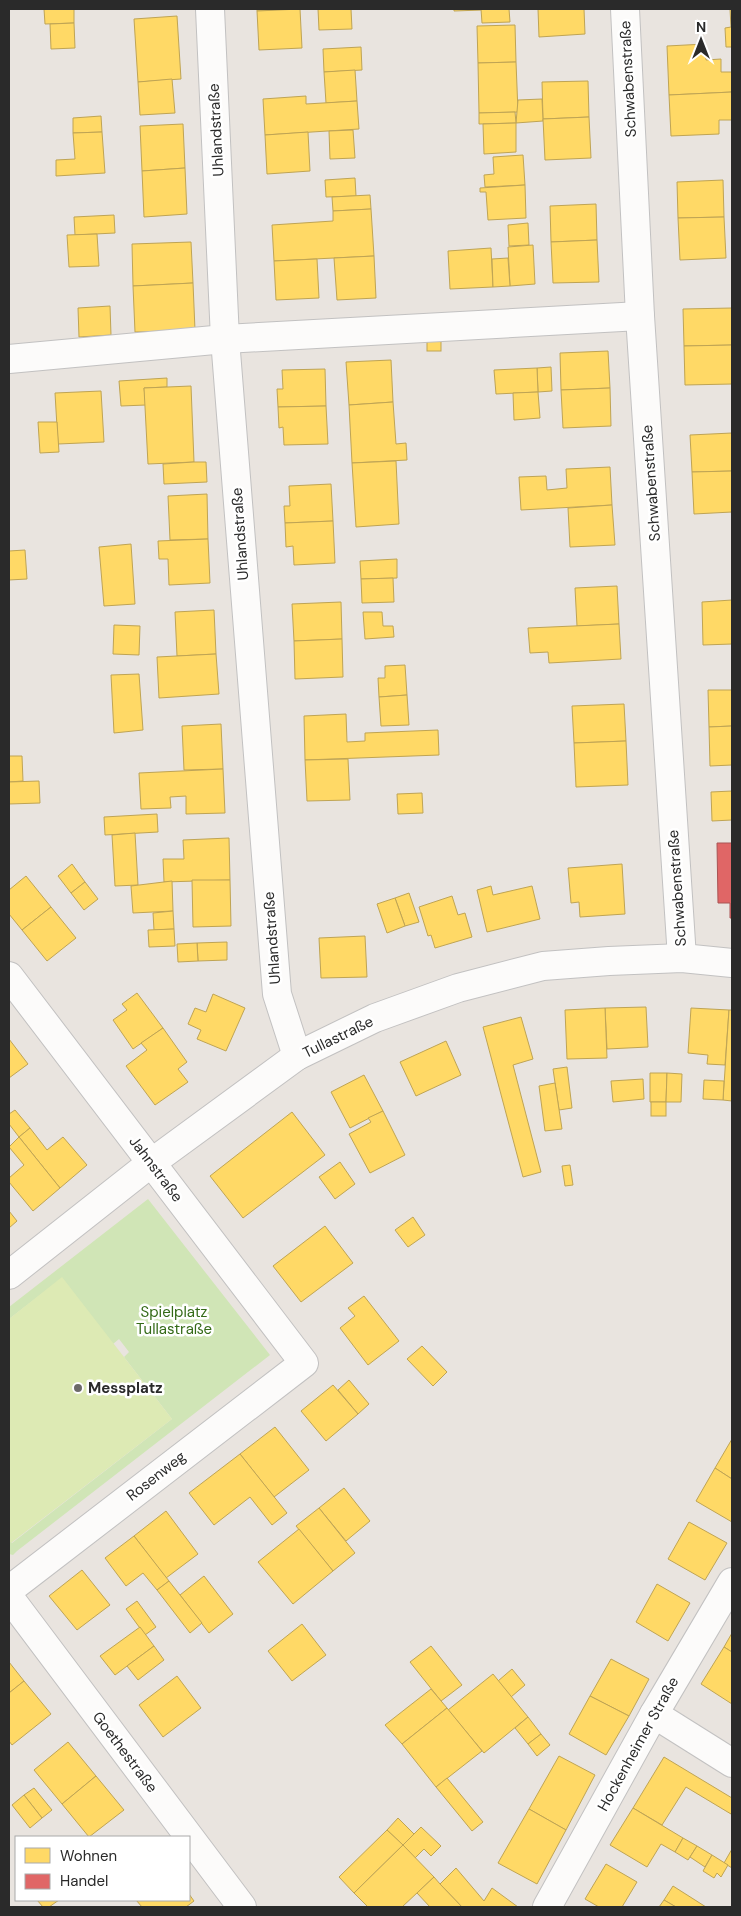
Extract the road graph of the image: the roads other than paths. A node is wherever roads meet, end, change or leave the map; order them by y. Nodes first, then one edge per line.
1 (210, 9) edge
2 (625, 9) edge
3 (640, 316) junction
4 (225, 339) junction
5 (9, 359) edge
6 (682, 958) junction
7 (732, 963) edge
8 (9, 976) edge
9 (297, 1056) junction
10 (152, 1163) junction
11 (9, 1275) edge
12 (304, 1363) joint
13 (732, 1582) edge
14 (9, 1590) edge
15 (9, 1597) edge
16 (654, 1714) junction
17 (732, 1763) edge
18 (189, 1836) edge
19 (190, 1838) edge
20 (242, 1907) edge
21 (547, 1907) edge

1 - 4 street, Uhlandstraße
2 - 3 street, Schwabenstraße
3 - 4 street
3 - 6 street, Schwabenstraße
4 - 5 street
4 - 9 street, Uhlandstraße
6 - 7 street, Tullastraße
6 - 9 street, Tullastraße
8 - 10 street, Jahnstraße
9 - 10 street, Tullastraße
10 - 11 street, Tullastraße
10 - 12 street, Jahnstraße
12 - 14 street, Rosenweg
13 - 16 street, Hockenheimer Straße
15 - 18 street, Goethestraße
16 - 17 street
16 - 21 street, Hockenheimer Straße
19 - 20 street, Goethestraße

